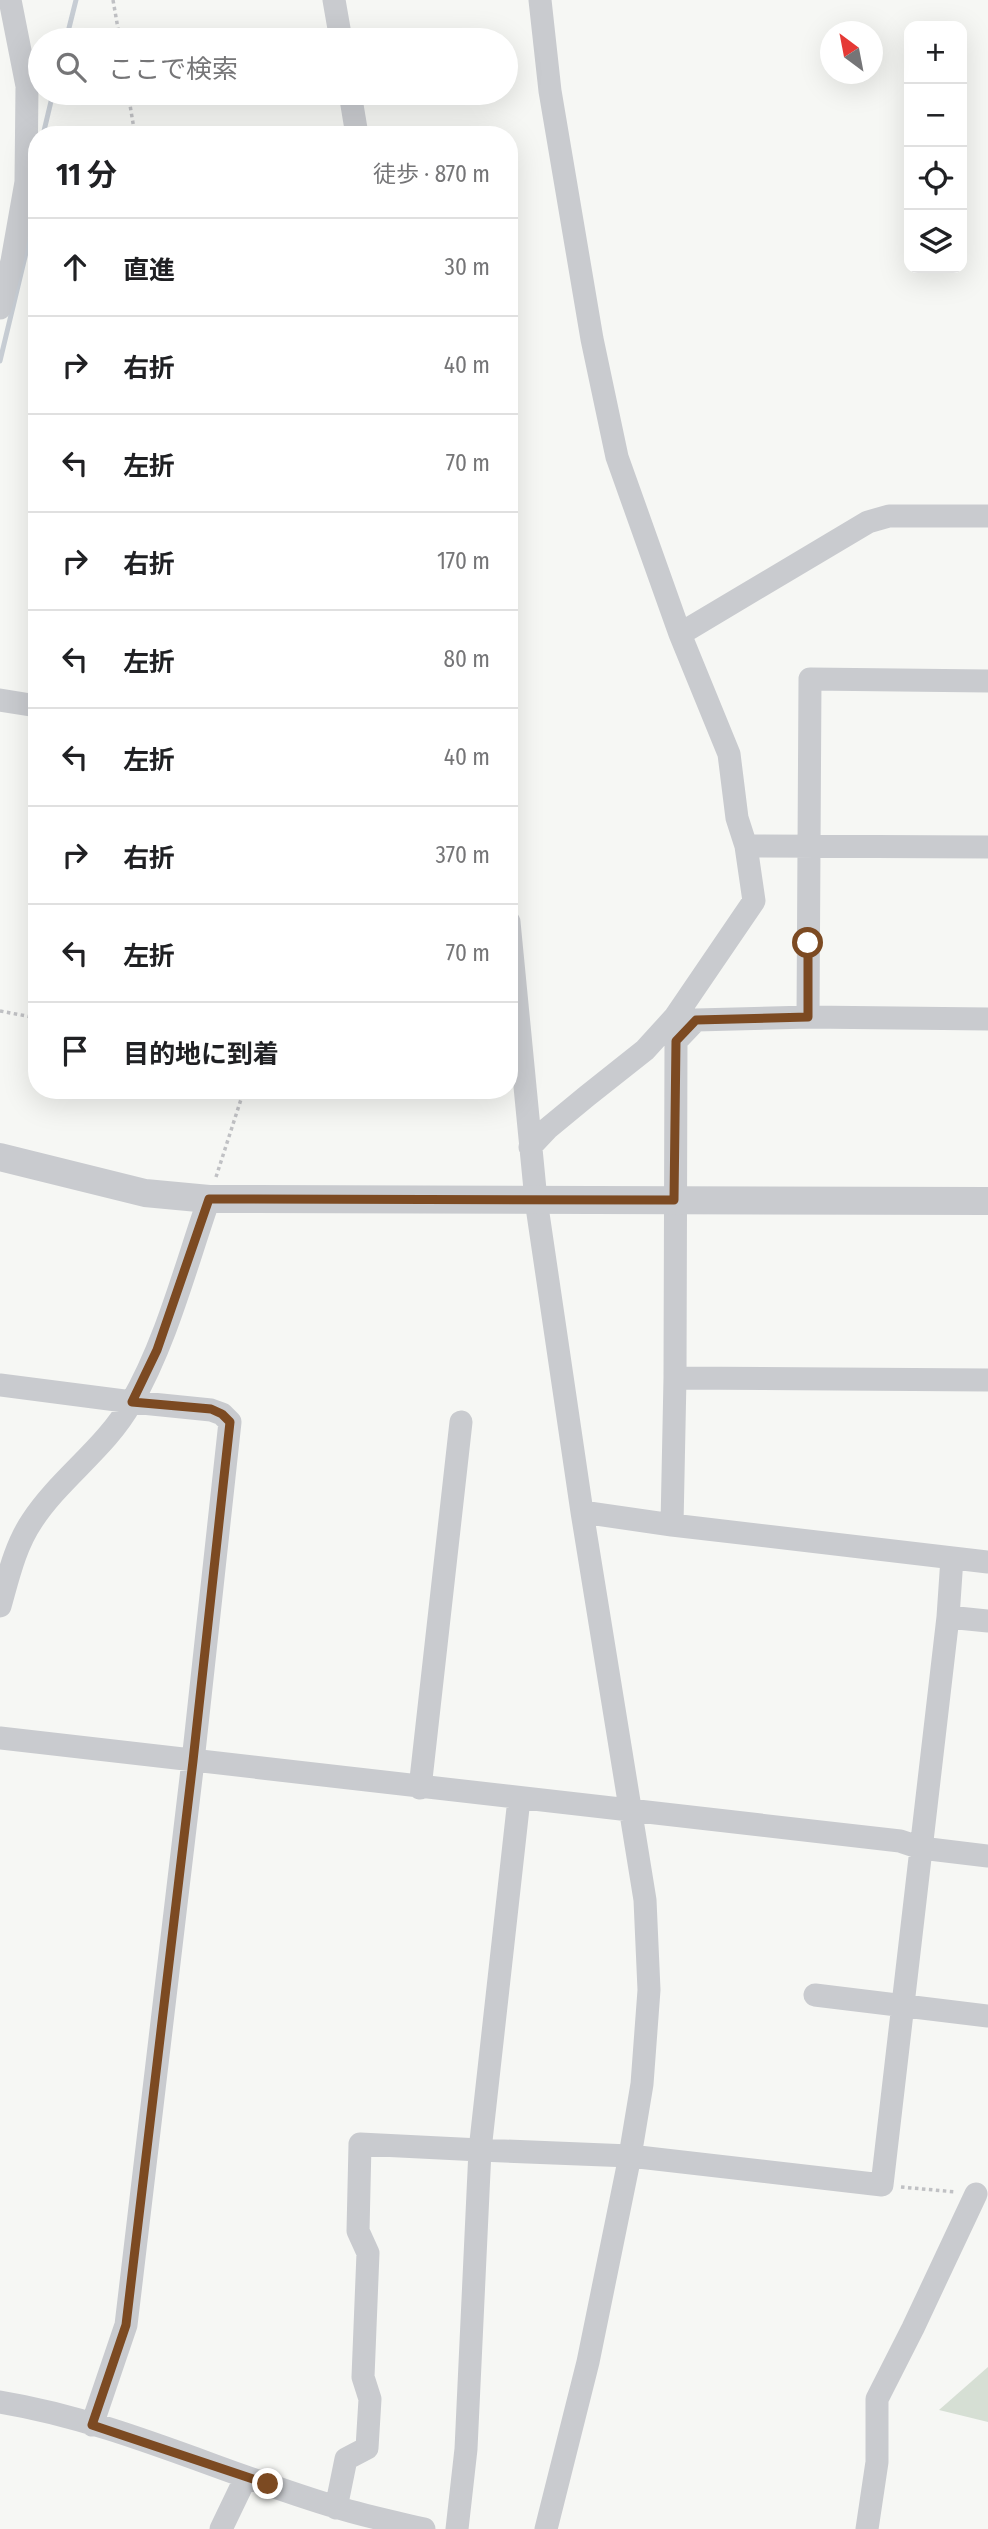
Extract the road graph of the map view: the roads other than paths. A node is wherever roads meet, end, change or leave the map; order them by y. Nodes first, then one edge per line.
1 (9, 0) edge
2 (334, 0) edge
3 (540, 0) edge
4 (339, 28) edge
5 (352, 105) edge
6 (356, 126) edge
7 (0, 309) edge
8 (988, 516) edge
9 (680, 634) junction
10 (988, 681) edge
11 (0, 699) edge
12 (28, 704) edge
13 (746, 846) junction
14 (809, 846) junction
15 (988, 847) edge
16 (808, 1017) junction
17 (518, 1018) edge
18 (988, 1019) edge
19 (681, 1023) junction
20 (530, 1147) junction
21 (0, 1157) edge
22 (209, 1199) junction
23 (536, 1200) junction
24 (674, 1200) junction
25 (988, 1201) edge
26 (675, 1378) junction
27 (988, 1380) edge
28 (0, 1385) edge
29 (132, 1402) junction
30 (461, 1422) dead end
31 (582, 1512) junction
32 (672, 1525) junction
33 (952, 1558) junction
34 (988, 1562) edge
35 (0, 1606) edge
36 (948, 1617) junction
37 (988, 1621) edge
38 (0, 1738) edge
39 (193, 1761) junction
40 (420, 1787) junction
41 (519, 1799) junction
42 (630, 1811) junction
43 (921, 1848) junction
44 (988, 1856) edge
45 (815, 1995) dead end
46 (904, 2006) junction
47 (988, 2016) edge
48 (480, 2150) junction
49 (630, 2155) junction
50 (976, 2194) road end
51 (0, 2402) edge
52 (92, 2425) junction
53 (246, 2477) junction
54 (336, 2508) junction
55 (220, 2529) edge
56 (424, 2529) edge
57 (457, 2529) edge
58 (546, 2529) edge
59 (867, 2529) edge

1 - 7 street
2 - 4 street
3 - 9 street
5 - 6 street
8 - 9 street
9 - 13 street
10 - 14 street
11 - 12 street
13 - 14 street
13 - 19 street
14 - 15 street
14 - 16 street
16 - 18 street
16 - 19 street
17 - 20 street
19 - 20 street
19 - 24 street
20 - 23 street
21 - 22 street
22 - 23 street
22 - 29 street
23 - 24 street
23 - 31 street
24 - 25 street
24 - 26 street
26 - 27 street
26 - 32 street
28 - 29 street
29 - 35 street
29 - 39 street
30 - 40 street
31 - 32 street
31 - 42 street
32 - 33 street
33 - 34 street
33 - 36 street
36 - 37 street
36 - 43 street
38 - 39 street
39 - 40 street
39 - 52 street
40 - 41 street
41 - 42 street
41 - 48 street
42 - 43 street
42 - 49 street
43 - 44 street
43 - 46 street
45 - 46 street
46 - 47 street
46 - 49 street
48 - 49 street
48 - 54 street
48 - 57 street
49 - 58 street
50 - 59 street
51 - 52 street
52 - 53 street
53 - 54 street
53 - 55 street
54 - 56 street

